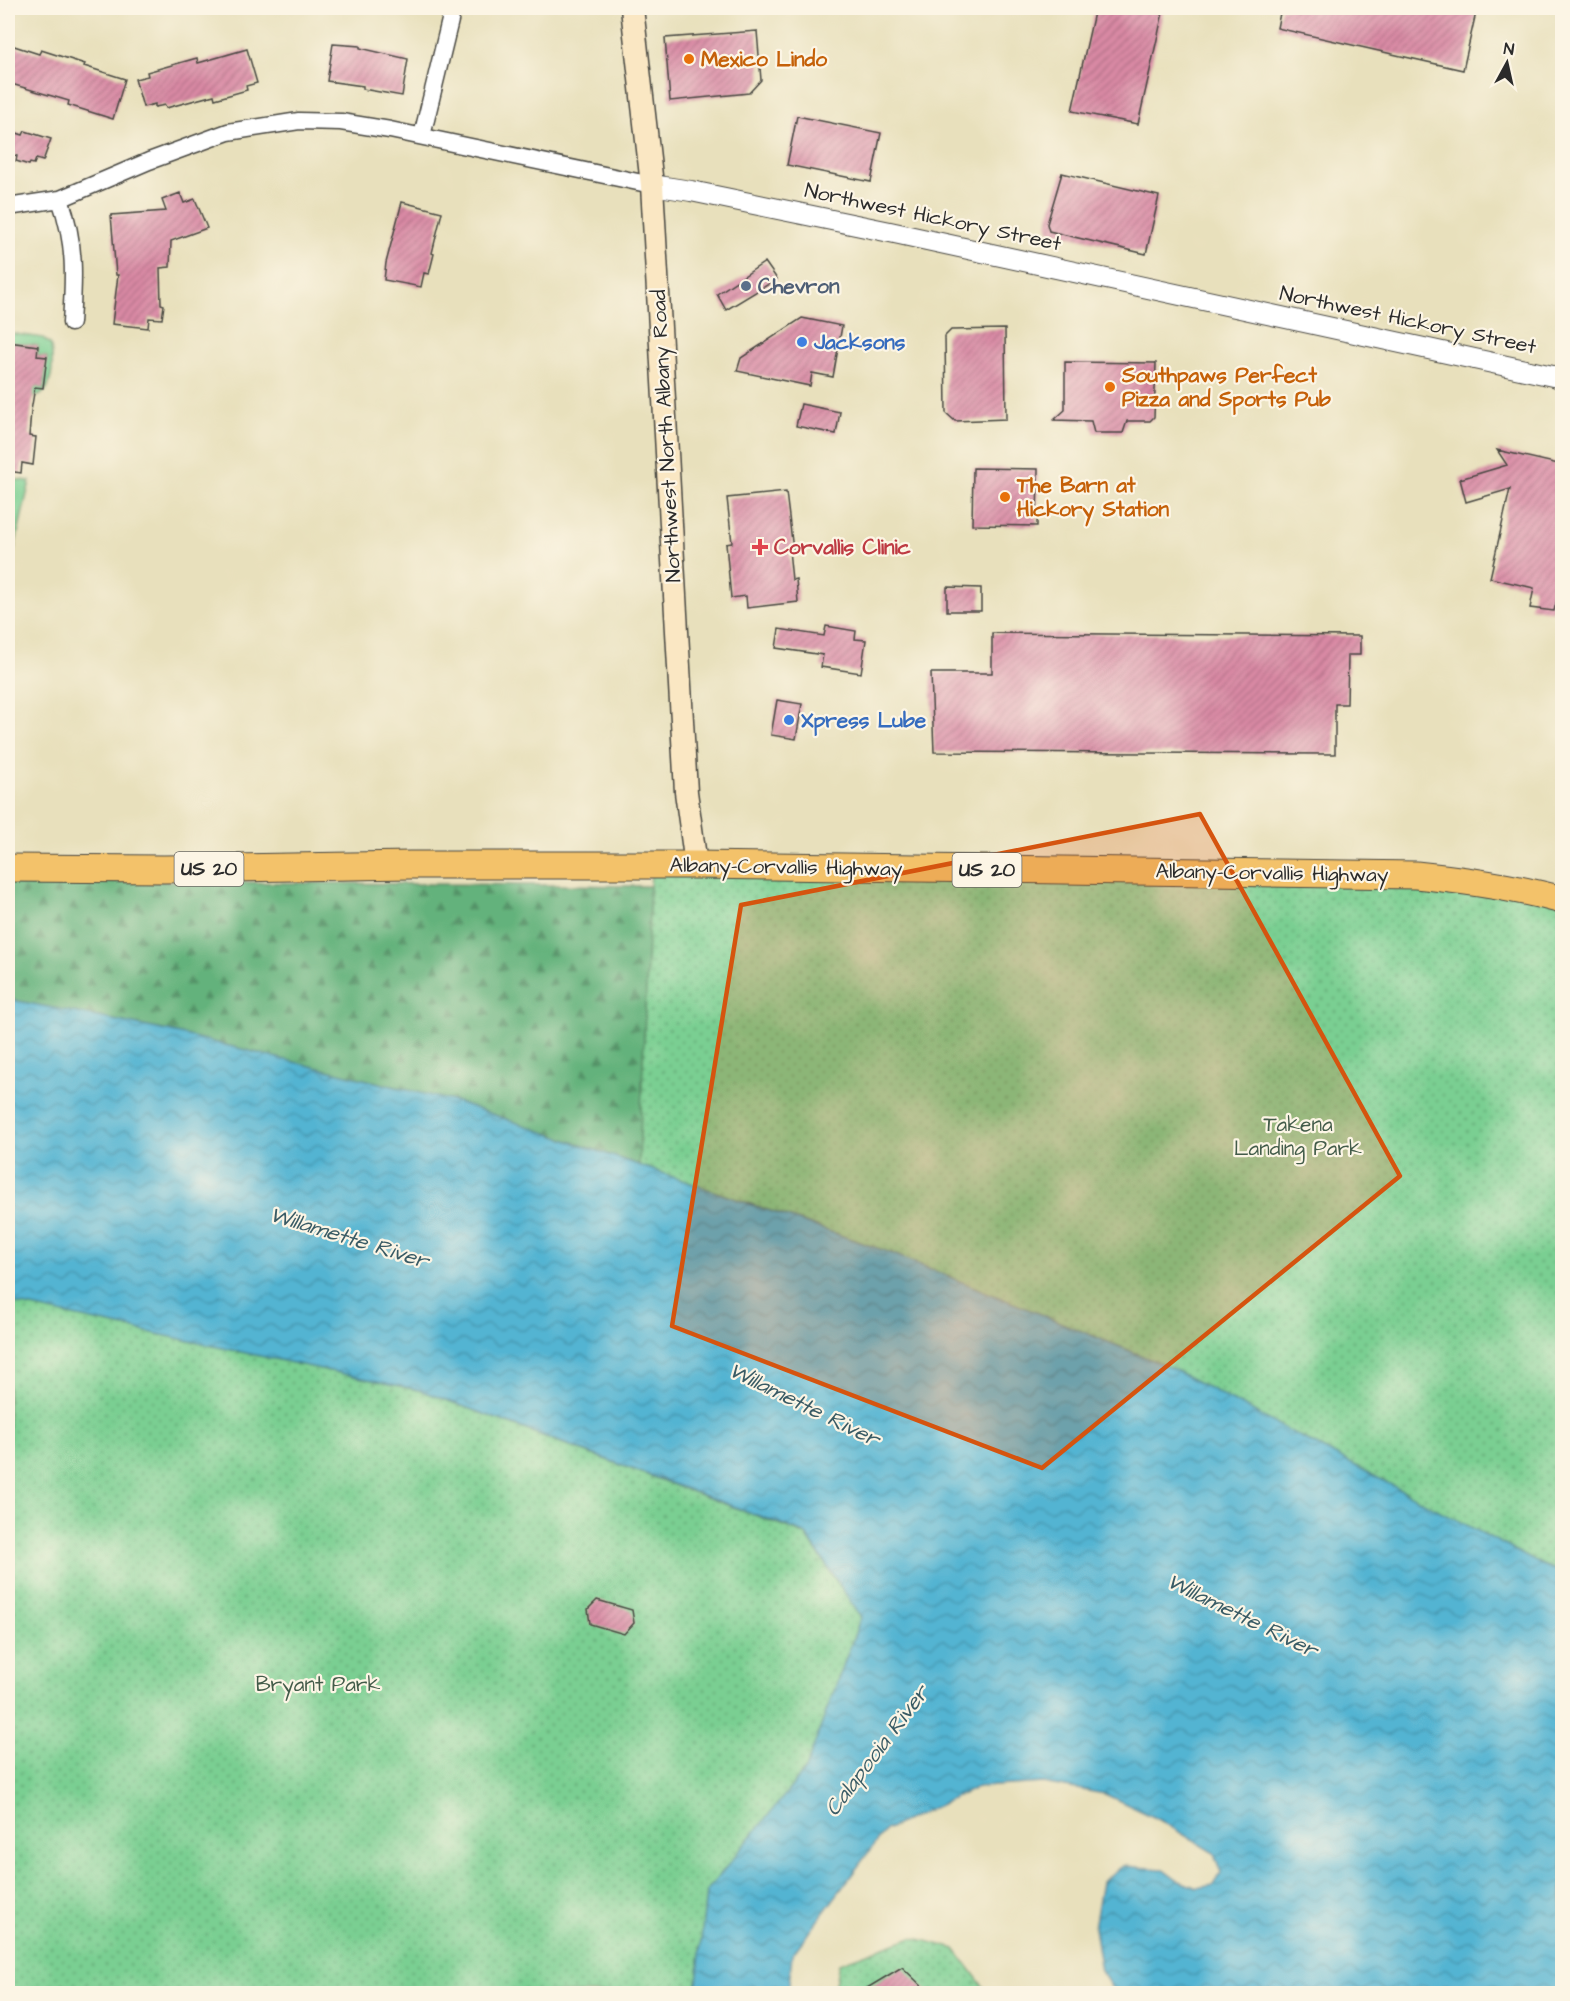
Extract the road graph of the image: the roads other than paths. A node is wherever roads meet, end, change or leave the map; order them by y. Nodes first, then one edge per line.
1 (453, 8) edge
2 (632, 8) edge
3 (422, 136) junction
4 (652, 185) junction
5 (60, 199) junction
6 (8, 207) edge
7 (71, 323) dead end
8 (1563, 378) edge
9 (696, 866) junction
10 (8, 868) edge
11 (1563, 900) edge

1 - 3 street
2 - 4 main road, Northwest North Albany Road
3 - 4 street, Northwest Hickory Street
3 - 5 street, Northwest Hickory Street
4 - 8 street, Northwest Hickory Street
4 - 9 main road, Northwest North Albany Road
5 - 6 street, Northwest Hickory Street
5 - 7 street
9 - 10 highway, Albany-Corvallis Highway / US 20
9 - 11 highway, Albany-Corvallis Highway / US 20

